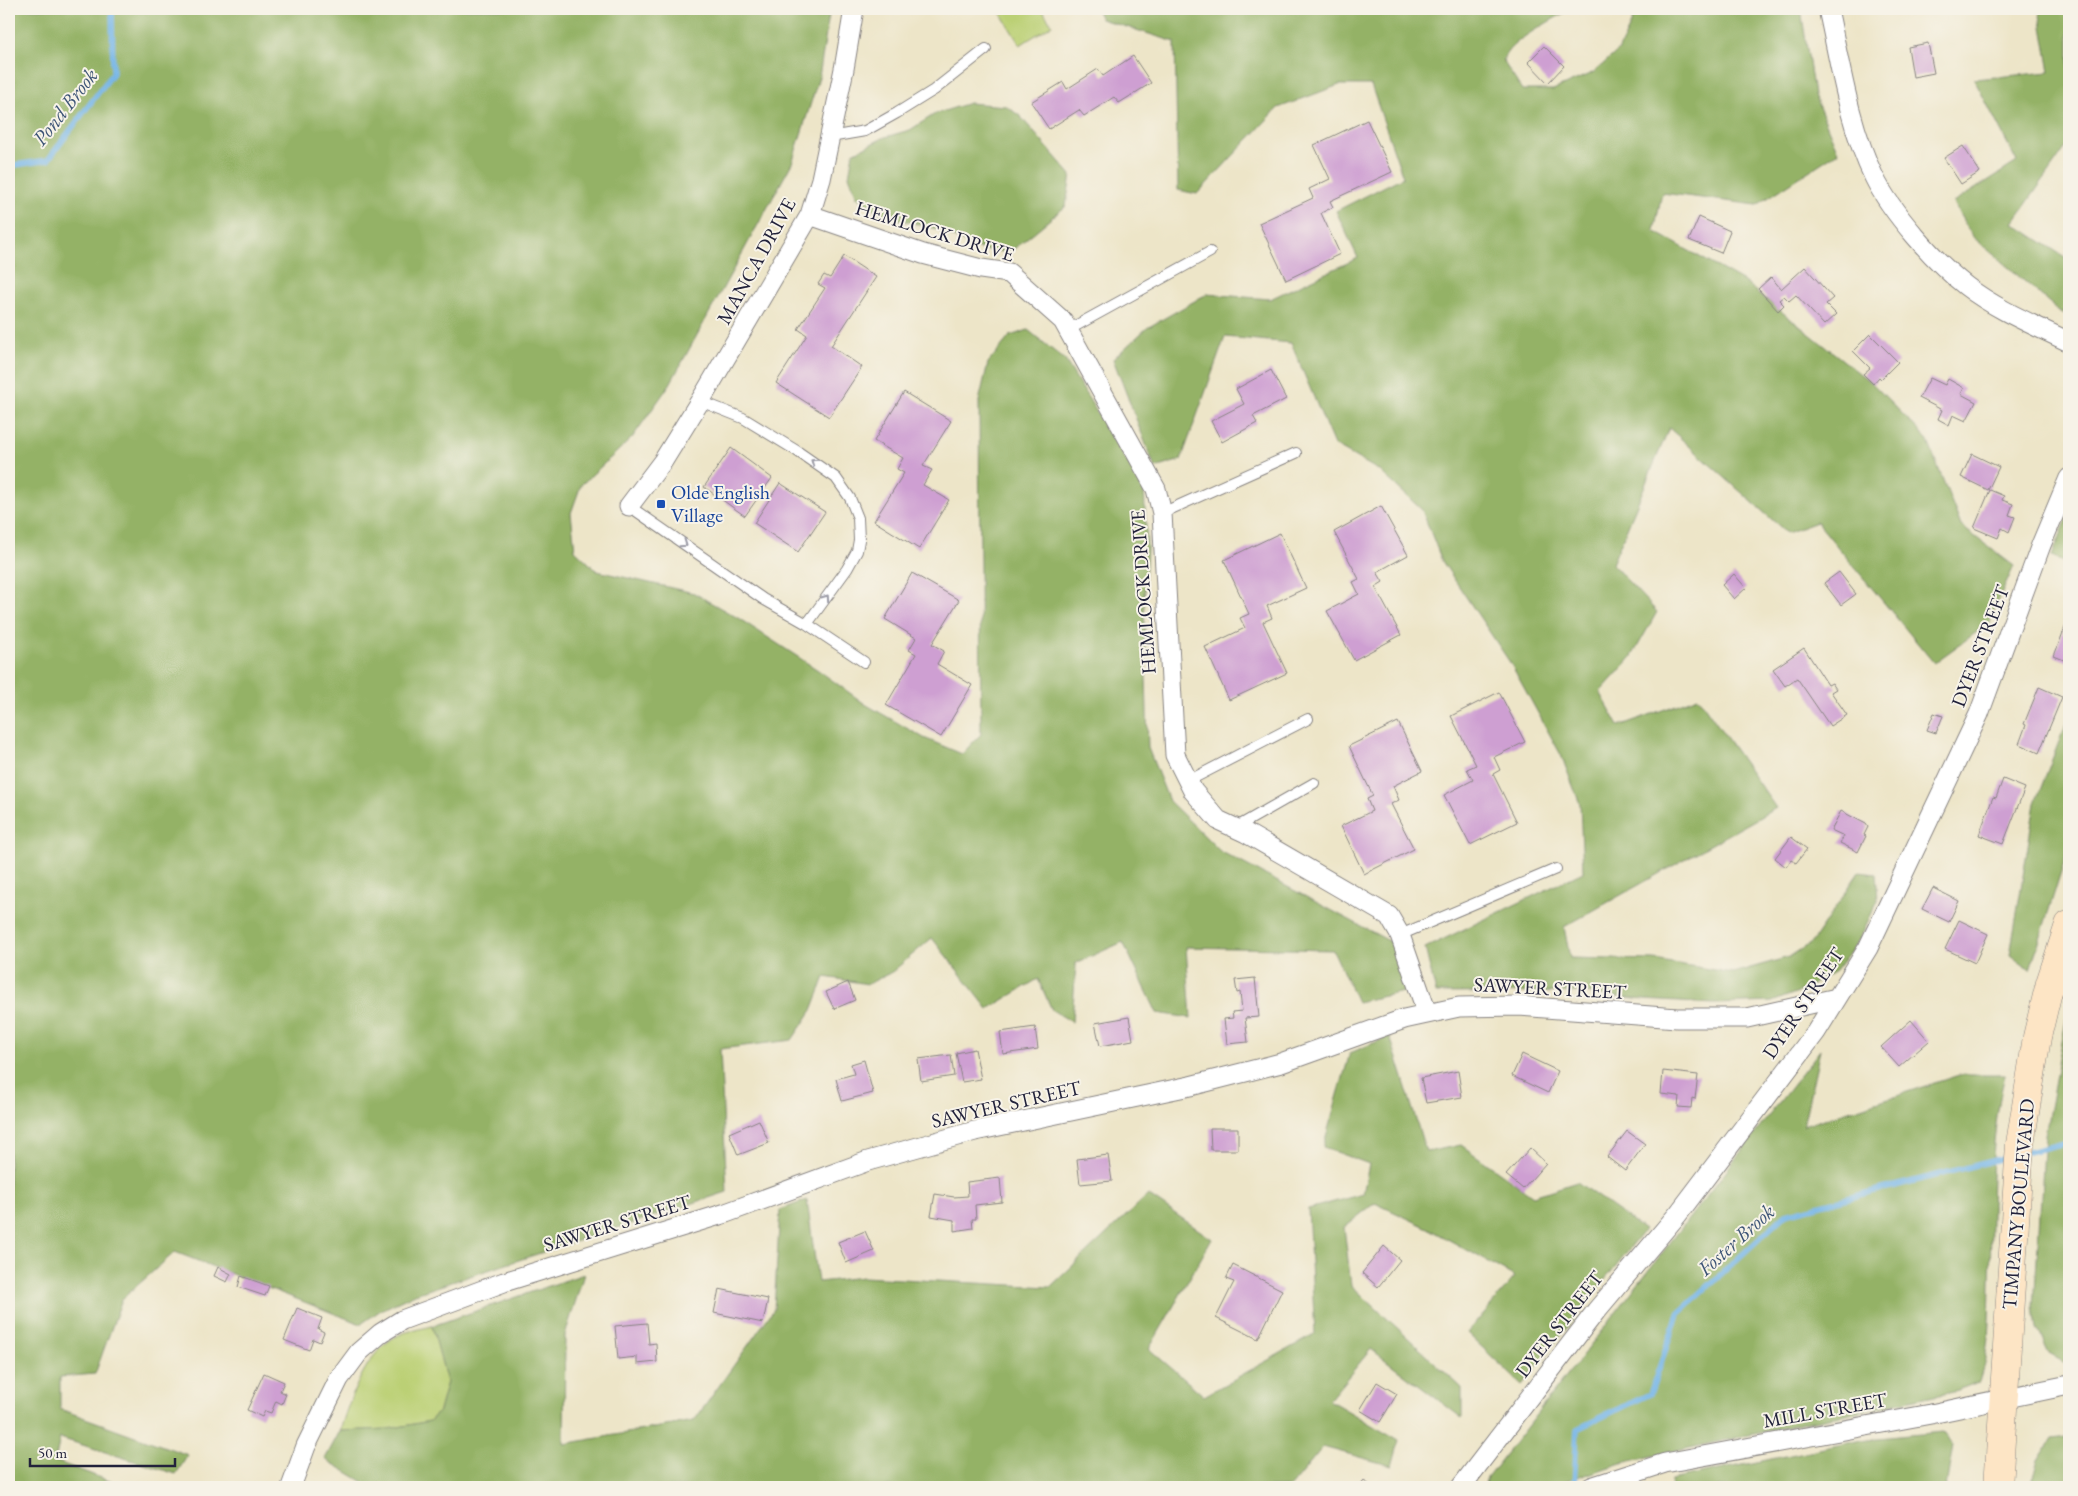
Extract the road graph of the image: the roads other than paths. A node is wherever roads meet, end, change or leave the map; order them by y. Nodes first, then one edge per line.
1 (854, 9) edge
2 (1828, 9) edge
3 (986, 49) dead end
4 (830, 137) junction
5 (810, 215) junction
6 (1210, 252) dead end
7 (1068, 330) junction
8 (2069, 342) edge
9 (700, 401) junction
10 (1296, 453) dead end
11 (2069, 478) edge
12 (629, 506) joint
13 (1162, 513) junction
14 (808, 624) junction
15 (864, 662) dead end
16 (1308, 719) dead end
17 (1188, 781) junction
18 (1314, 783) dead end
19 (1235, 828) junction
20 (1556, 869) dead end
21 (2069, 925) edge
22 (1400, 935) junction
23 (1837, 998) junction
24 (1427, 1013) junction
25 (2069, 1385) edge
26 (2004, 1399) junction
27 (292, 1487) edge
28 (1461, 1487) edge
29 (1592, 1487) edge
30 (1998, 1487) edge

1 - 4 street, MANCA DRIVE
2 - 8 street
3 - 4 lane
4 - 5 street, MANCA DRIVE
5 - 7 street, HEMLOCK DRIVE
5 - 9 street, MANCA DRIVE
6 - 7 lane
7 - 13 street, HEMLOCK DRIVE
9 - 12 street, MANCA DRIVE
14 -> 9 lane
10 - 13 lane
11 - 23 street, DYER STREET
12 -> 14 lane
13 - 17 street, HEMLOCK DRIVE
14 - 15 lane
16 - 17 lane
17 - 19 street, HEMLOCK DRIVE
18 - 19 lane
19 - 22 street, HEMLOCK DRIVE
20 - 22 lane
21 - 26 main road, TIMPANY BOULEVARD
22 - 24 street, HEMLOCK DRIVE
23 - 24 street, SAWYER STREET
23 - 28 street, DYER STREET
24 - 27 street, SAWYER STREET
25 - 26 street, MILL STREET
26 - 29 street, MILL STREET
26 - 30 main road, TIMPANY BOULEVARD

